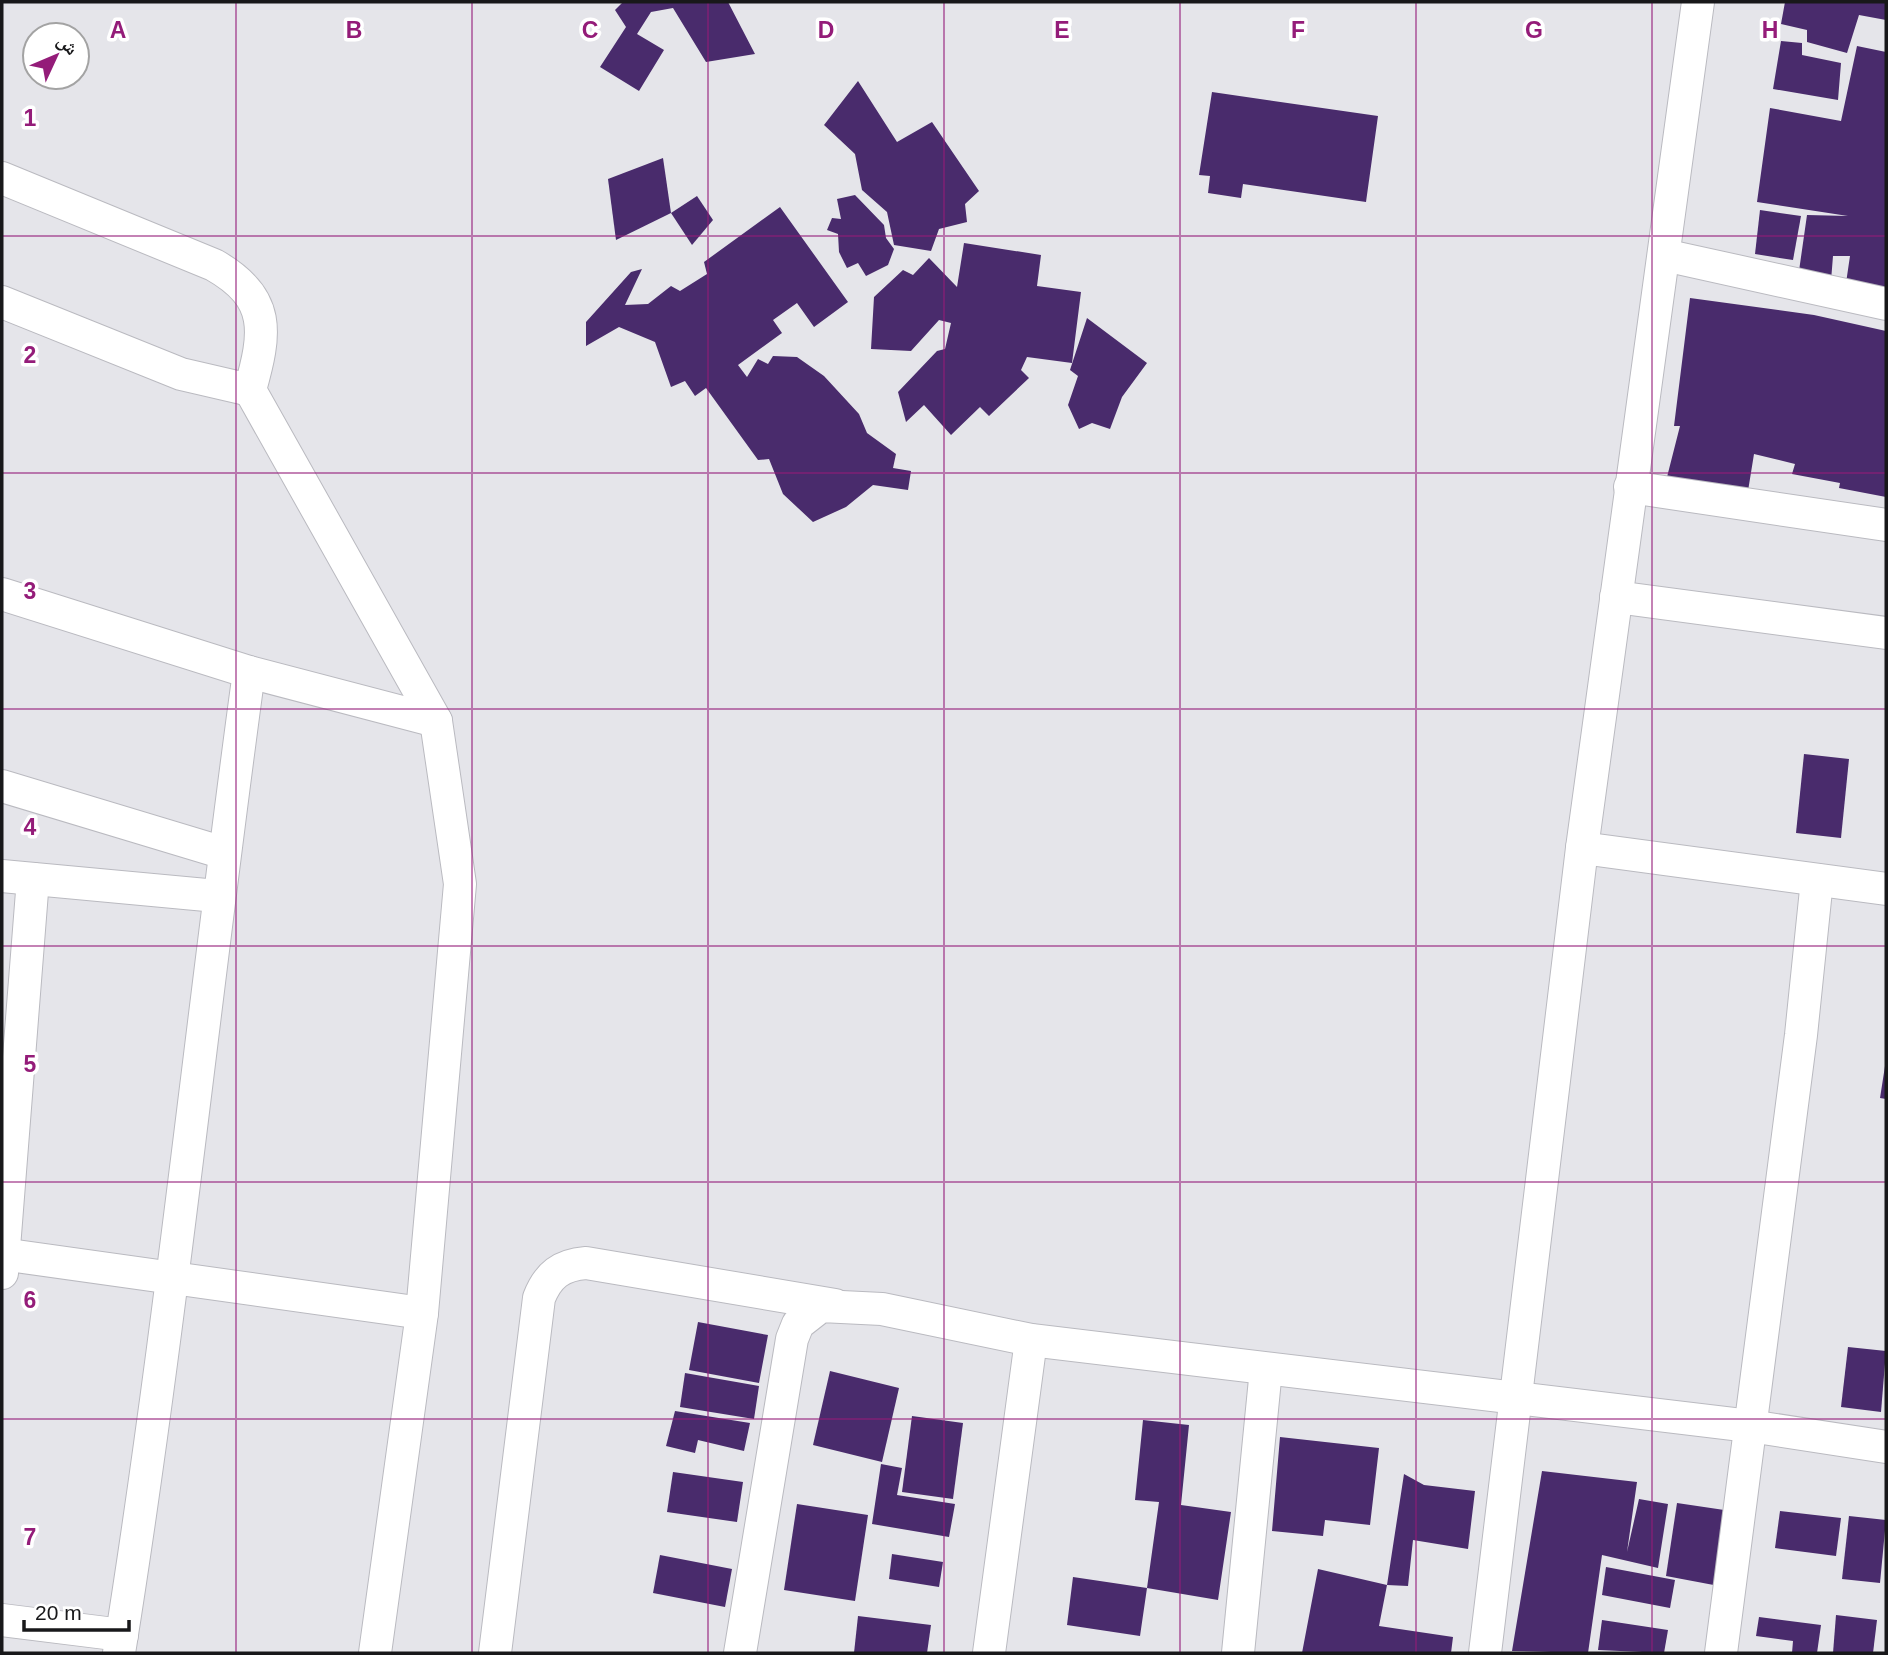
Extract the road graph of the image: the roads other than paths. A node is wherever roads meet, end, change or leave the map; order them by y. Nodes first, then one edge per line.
1 (1698, 2) edge
2 (2, 178) edge
3 (1664, 255) junction
4 (2, 302) edge
5 (1886, 304) edge
6 (250, 390) junction
7 (1630, 488) junction
8 (1886, 525) edge
9 (2, 594) edge
10 (1616, 597) junction
11 (1886, 633) edge
12 (248, 672) junction
13 (436, 721) junction
14 (2, 786) edge
15 (1582, 848) junction
16 (224, 853) junction
17 (17, 878) edge
18 (1817, 880) junction
19 (1886, 889) edge
20 (217, 896) junction
21 (11, 1056) edge
22 (3, 1260) edge
23 (171, 1278) junction
24 (837, 1306) junction
25 (422, 1313) junction
26 (1031, 1340) junction
27 (1266, 1369) junction
28 (1518, 1398) junction
29 (1750, 1426) junction
30 (1886, 1447) edge
31 (2, 1620) edge
32 (121, 1644) edge
33 (375, 1653) edge
34 (495, 1653) edge
35 (740, 1653) edge
36 (989, 1653) edge
37 (1238, 1653) edge
38 (1485, 1653) edge
39 (1721, 1653) edge

1 - 3 street
2 - 6 street
3 - 5 street
3 - 7 street
4 - 6 street
6 - 13 street
7 - 8 street
7 - 10 street
9 - 12 street
10 - 11 street
10 - 15 street
12 - 13 street
12 - 16 street
13 - 25 street
14 - 16 street
15 - 18 street
15 - 28 street
16 - 20 street
17 - 20 street
17 - 21 street
18 - 19 street
18 - 29 street
20 - 23 street
21 - 22 street
22 - 23 street
23 - 25 street
23 - 32 street
24 - 26 street
24 - 34 street
24 - 35 street
25 - 33 street
26 - 27 street
26 - 36 street
27 - 28 street
27 - 37 street
28 - 29 street
28 - 38 street
29 - 30 street
29 - 39 street
31 - 32 street

